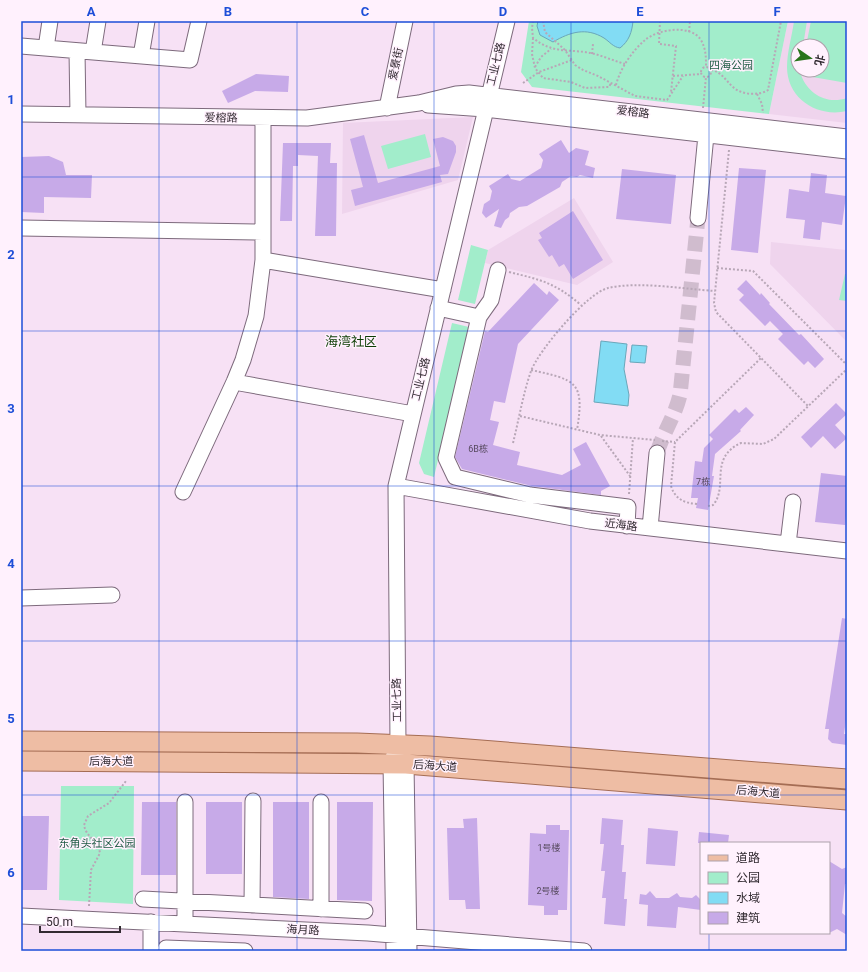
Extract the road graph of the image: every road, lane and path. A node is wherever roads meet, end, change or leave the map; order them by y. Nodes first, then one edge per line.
1 (50, 21) edge
2 (98, 21) edge
3 (147, 21) edge
4 (199, 21) edge
5 (405, 21) edge
6 (507, 21) edge
7 (533, 21) edge
8 (543, 21) edge
9 (660, 21) edge
10 (690, 21) edge
11 (781, 21) edge
12 (660, 32) junction
13 (689, 32) junction
14 (533, 38) junction
15 (593, 44) dead end
16 (21, 46) edge
17 (46, 48) junction
18 (551, 49) junction
19 (565, 50) junction
20 (77, 51) junction
21 (93, 52) junction
22 (592, 54) junction
23 (141, 56) junction
24 (572, 60) junction
25 (625, 64) junction
26 (534, 67) junction
27 (706, 67) junction
28 (711, 70) junction
29 (538, 72) junction
30 (701, 74) junction
31 (673, 76) junction
32 (684, 76) junction
33 (706, 77) junction
34 (523, 83) dead end
35 (612, 83) junction
36 (616, 85) junction
37 (488, 94) junction
38 (757, 94) junction
39 (670, 96) junction
40 (419, 104) junction
41 (387, 108) junction
42 (485, 109) junction
43 (702, 111) dead end
44 (763, 113) dead end
45 (21, 114) edge
46 (78, 115) junction
47 (263, 118) junction
48 (706, 135) junction
49 (847, 136) edge
50 (802, 139) junction
51 (729, 149) dead end
52 (847, 151) edge
53 (698, 218) tunnel mouth
54 (21, 228) edge
55 (262, 232) junction
56 (263, 260) junction
57 (717, 268) junction
58 (498, 270) joint
59 (443, 290) junction
60 (715, 291) junction
61 (581, 305) junction
62 (438, 308) junction
63 (479, 318) junction
64 (761, 358) junction
65 (847, 365) edge
66 (847, 369) edge
67 (531, 370) junction
68 (234, 382) junction
69 (808, 406) junction
70 (413, 414) junction
71 (520, 416) junction
72 (577, 430) junction
73 (600, 435) junction
74 (633, 438) junction
75 (674, 442) junction
76 (513, 443) dead end
77 (657, 454) tunnel mouth
78 (630, 477) junction
79 (396, 486) junction
80 (183, 492) dead end
81 (793, 502) dead end
82 (697, 504) dead end
83 (708, 506) dead end
84 (628, 508) junction
85 (627, 526) junction
86 (650, 528) junction
87 (788, 544) junction
88 (847, 551) edge
89 (112, 595) dead end
90 (21, 598) edge
91 (21, 741) edge
92 (398, 745) junction
93 (21, 761) edge
94 (399, 764) junction
95 (847, 779) edge
96 (126, 781) dead end
97 (847, 800) edge
98 (252, 801) dead end
99 (185, 802) dead end
100 (321, 802) dead end
101 (143, 899) dead end
102 (185, 901) junction
103 (252, 905) junction
104 (89, 906) dead end
105 (321, 909) junction
106 (364, 911) dead end
107 (21, 916) edge
108 (151, 922) junction
109 (167, 923) junction
110 (184, 924) junction
111 (394, 935) junction
112 (409, 936) junction
113 (166, 949) edge
114 (559, 950) edge
115 (151, 951) edge
116 (245, 951) edge
117 (394, 951) edge
118 (409, 951) edge
119 (584, 951) edge

1 - 17 street
2 - 21 street
3 - 23 street
4 - 23 street
5 - 41 street, 爱景街
6 - 37 street, 工业七路
7 - 14 path
8 - 19 path
9 - 12 path
10 - 13 path
11 - 38 path
12 - 13 path
12 - 25 path
12 - 31 path
13 - 27 path
14 - 18 path
14 - 26 path
15 - 22 path
16 - 17 street
17 - 20 street
18 - 19 path
18 - 26 path
19 - 22 path
19 - 24 path
20 - 21 street
20 - 46 street
21 - 23 street
22 - 25 path
24 - 29 path
24 - 35 path
25 - 36 path
26 - 29 path
27 - 28 path
27 - 30 path
28 - 33 path
28 - 38 path
29 - 34 path
29 - 35 path
30 - 32 path
30 - 33 path
31 - 32 path
31 - 39 path
32 - 39 path
33 - 43 path
35 - 36 path
36 - 39 path
37 - 40 street, 爱榕路
37 - 42 street, 工业七路
37 - 50 street, 爱榕路
38 - 44 path
40 - 41 street, 爱榕路
40 - 42 street, 爱榕路
41 - 47 street, 爱榕路
42 - 48 street, 爱榕路
42 - 59 street, 工业七路
45 - 46 street, 爱榕路
46 - 47 street, 爱榕路
47 - 55 street
48 - 50 street, 爱榕路
48 - 53 street
49 - 50 street, 爱榕路
50 - 52 street, 爱榕路
51 - 57 path
54 - 55 street
55 - 56 street
56 - 59 street
56 - 68 street
57 - 60 path
57 - 65 path
58 - 61 path
58 - 63 street
59 - 62 street, 工业七路
60 - 61 path
60 - 64 path
61 - 67 path
62 - 63 street
62 - 70 street, 工业七路
63 - 84 street
64 - 69 path
64 - 75 path
66 - 69 path
67 - 71 path
67 - 72 path
68 - 70 street
68 - 80 street
69 - 83 path
70 - 79 street, 工业七路
71 - 72 path
71 - 76 path
72 - 73 path
73 - 74 path
73 - 78 path
74 - 75 path
74 - 78 path
75 - 82 path
77 - 86 street
78 - 84 path
79 - 85 street, 近海路
79 - 92 street, 工业七路
81 - 87 street
84 - 85 street
85 - 86 street, 近海路
86 - 87 street, 近海路
87 - 88 street, 近海路
89 - 90 street
91 - 92 main road, 后海大道
92 - 94 street, 工业七路
92 - 95 main road, 后海大道
93 - 94 main road, 后海大道
94 - 97 main road, 后海大道
94 - 111 street, 工业七路
94 - 112 street, 工业七路
96 - 104 path
98 - 103 street
99 - 102 street
100 - 105 street
101 - 102 street
102 - 103 street
102 - 110 street
103 - 105 street
105 - 106 street
107 - 108 street, 海月路
108 - 109 street, 海月路
108 - 115 street
109 - 110 street, 海月路
109 - 113 street
110 - 111 street, 海月路
111 - 112 street, 海月路
111 - 117 street, 工业七路
112 - 114 street, 海月路
112 - 118 street, 工业七路
113 - 116 street
114 - 119 street, 海月路

